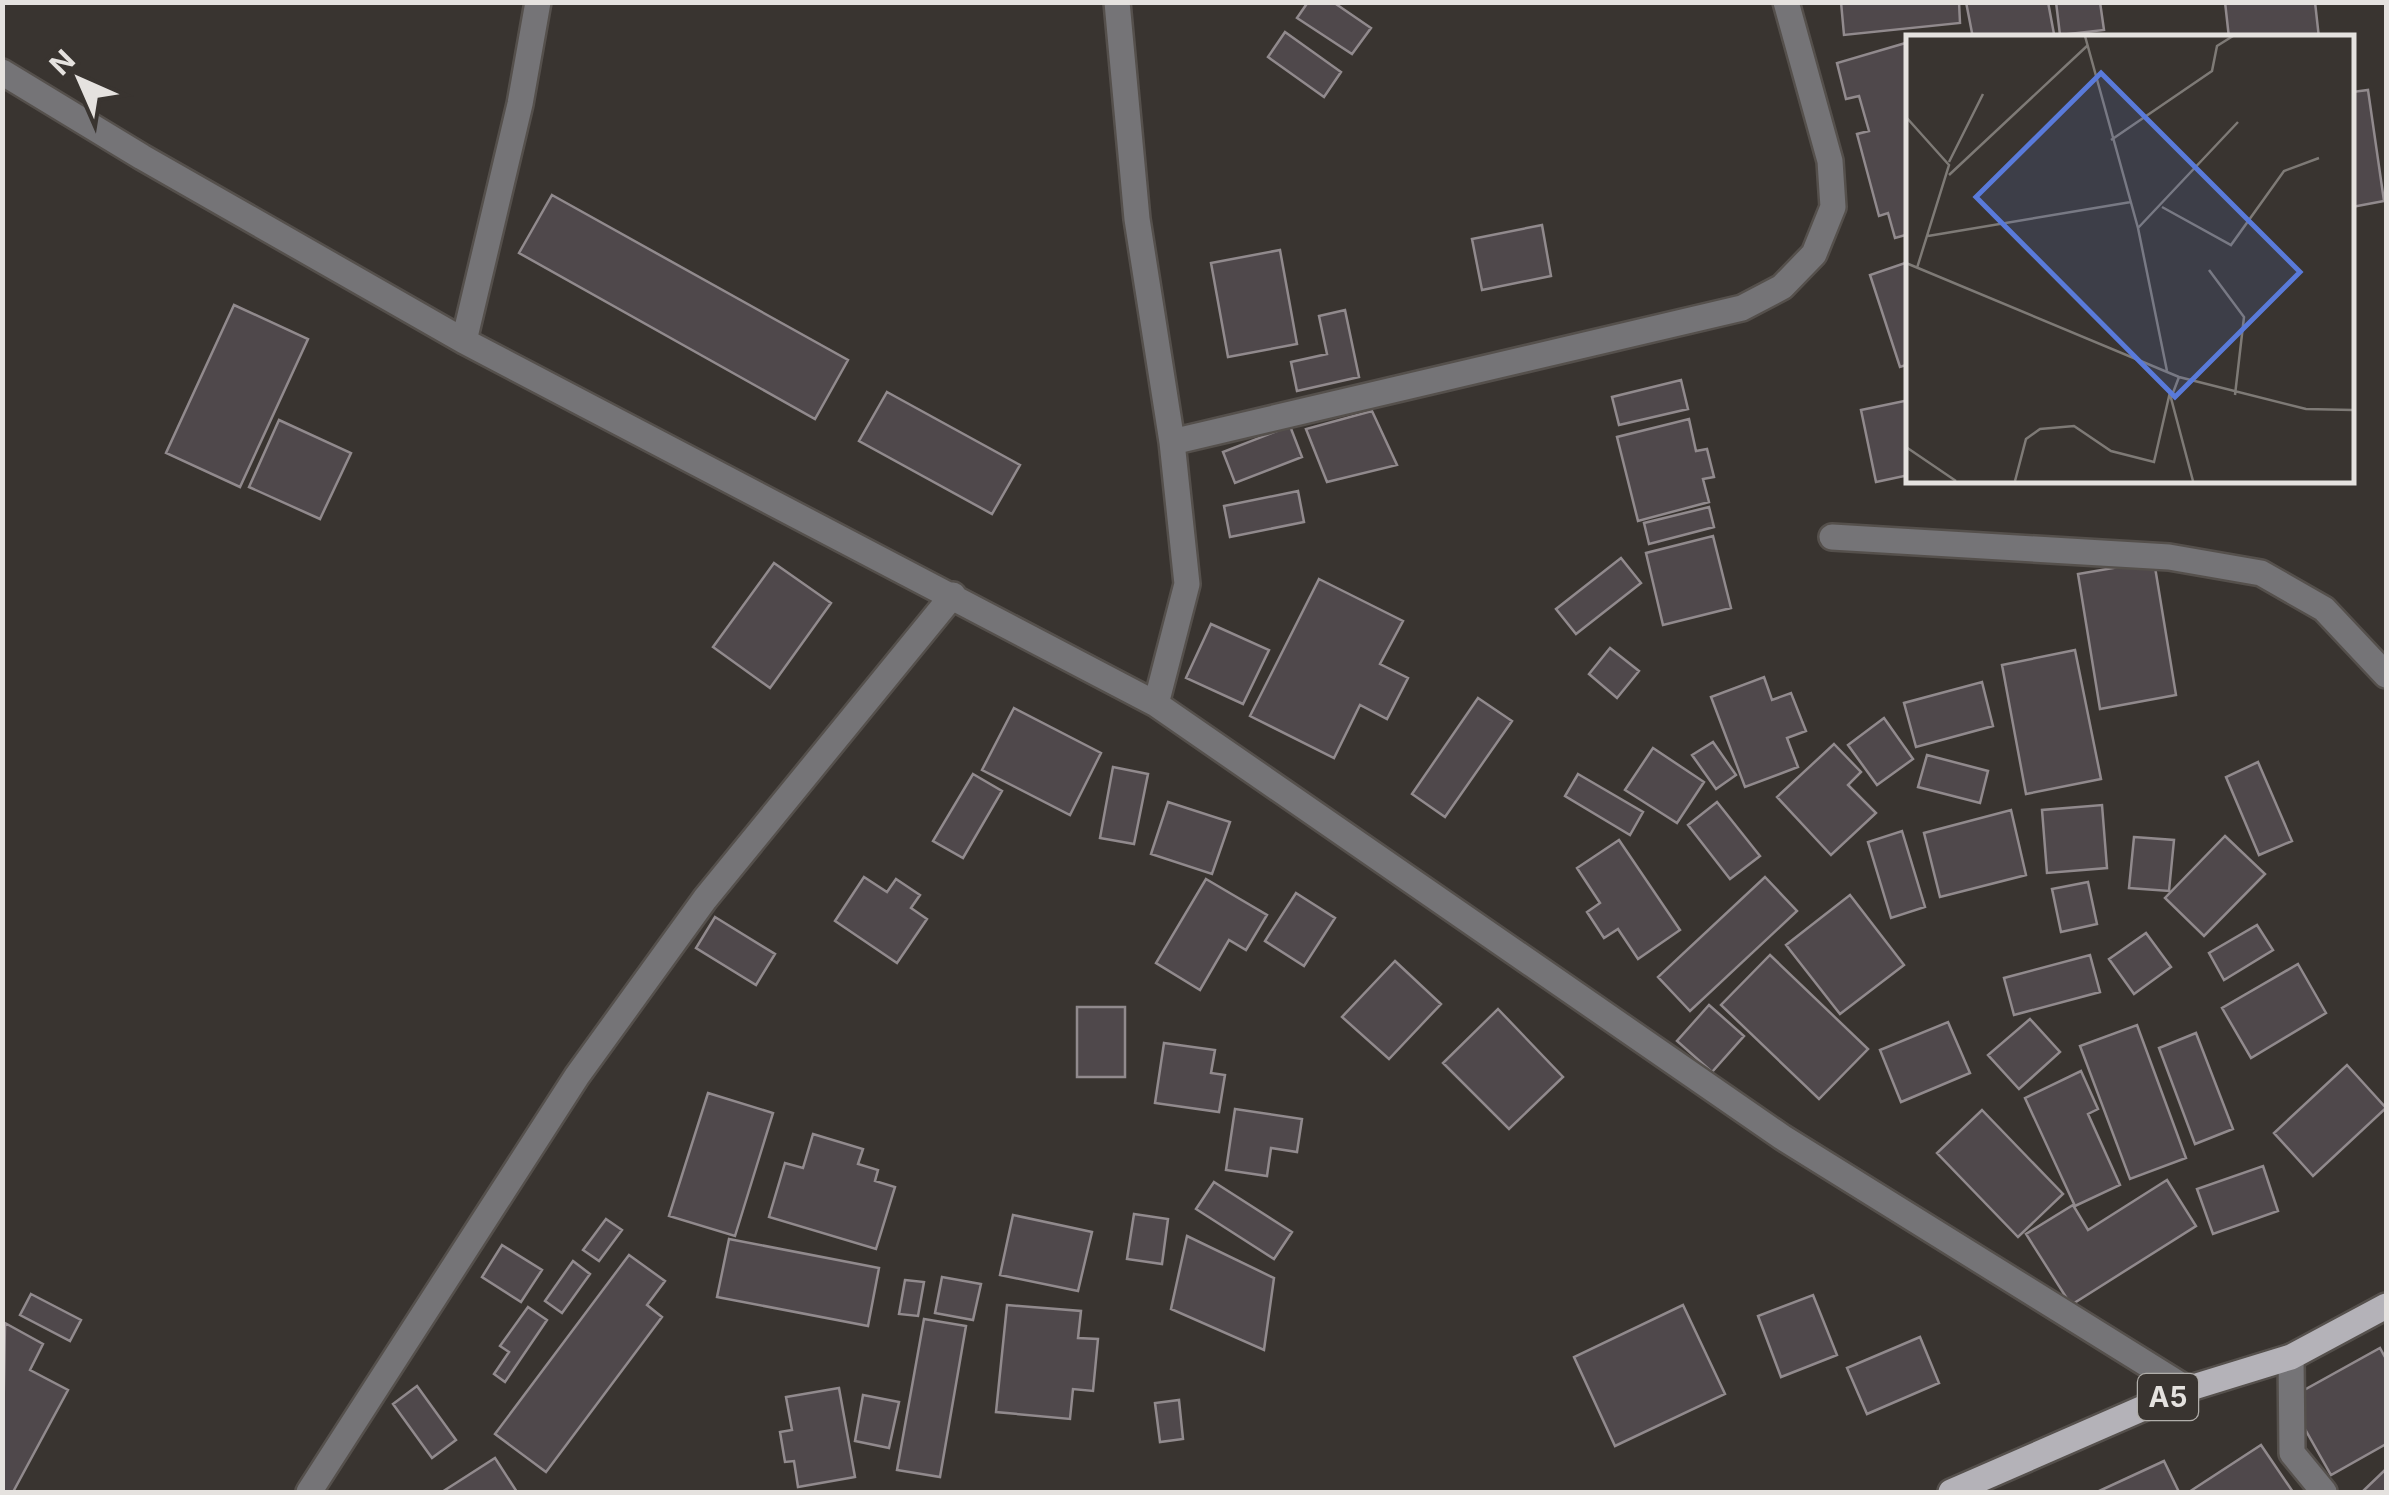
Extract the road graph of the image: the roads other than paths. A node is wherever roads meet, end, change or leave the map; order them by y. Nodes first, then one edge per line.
1 (538, 2) edge
2 (1117, 2) edge
3 (1786, 2) edge
4 (2, 72) edge
5 (464, 340) junction
6 (1172, 442) junction
7 (1832, 536) dead end
8 (953, 596) junction
9 (2386, 675) edge
10 (1156, 704) junction
11 (2386, 1306) edge
12 (2292, 1357) junction
13 (2187, 1389) junction
14 (309, 1492) edge
15 (1951, 1492) edge
16 (2324, 1492) edge

1 - 5 street
2 - 6 street
3 - 6 street
4 - 5 street
5 - 8 street
6 - 10 street
7 - 9 street
8 - 10 street
8 - 14 street
10 - 13 street
11 - 12 main road, A5
12 - 13 main road, A5
12 - 16 street
13 - 15 main road, A5

